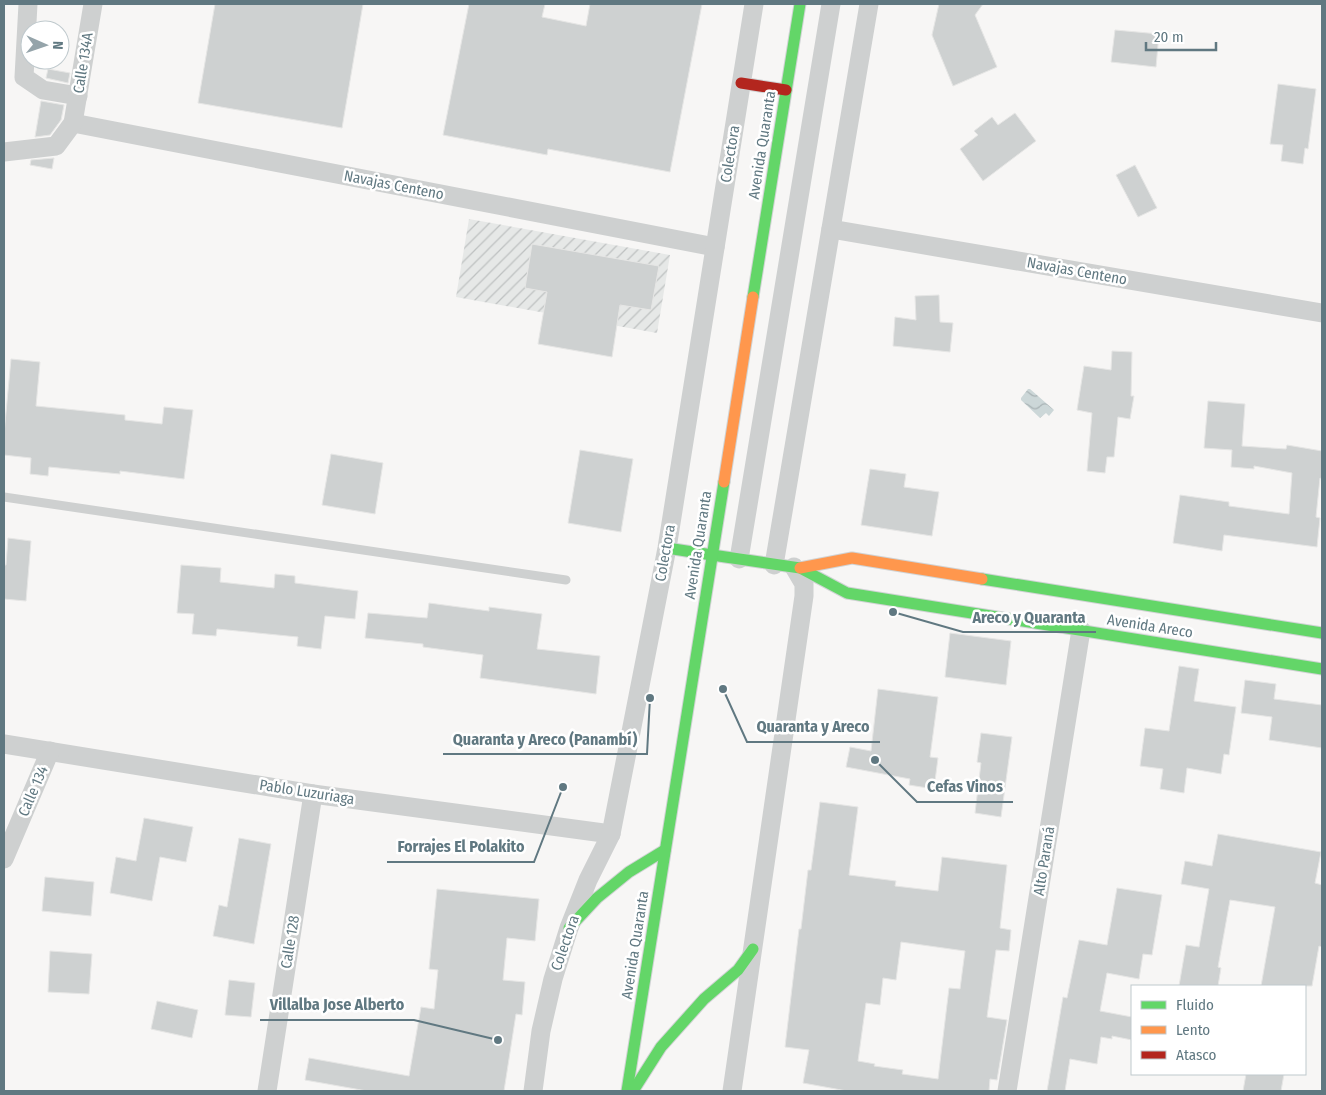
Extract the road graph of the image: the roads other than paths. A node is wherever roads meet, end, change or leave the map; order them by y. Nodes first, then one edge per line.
1 (28, 4) edge
2 (93, 4) edge
3 (754, 4) edge
4 (800, 4) edge
5 (831, 4) edge
6 (869, 4) edge
7 (741, 83) junction
8 (786, 90) junction
9 (78, 96) junction
10 (73, 123) junction
11 (4, 152) edge
12 (831, 229) junction
13 (715, 247) junction
14 (1322, 312) edge
15 (4, 497) edge
16 (667, 548) junction
17 (712, 555) junction
18 (739, 559) junction
19 (774, 565) junction
20 (797, 568) junction
21 (566, 580) dead end
22 (1081, 630) junction
23 (1322, 633) edge
24 (1322, 669) edge
25 (4, 744) edge
26 (50, 751) junction
27 (313, 794) junction
28 (612, 834) junction
29 (666, 850) junction
30 (4, 859) edge
31 (569, 928) junction
32 (753, 949) junction
33 (267, 1091) edge
34 (532, 1091) edge
35 (627, 1091) edge
36 (633, 1091) edge
37 (732, 1091) edge
38 (1008, 1091) edge

1 - 9 street
2 - 9 street, Calle 134A
3 - 7 street, Colectora
4 - 8 main road, Avenida Quaranta
5 - 18 street
6 - 12 street
7 - 8 main road
7 - 13 street, Colectora
8 - 17 main road, Avenida Quaranta
9 - 10 street, Calle 134A
10 - 11 street
10 - 13 street, Navajas Centeno
12 - 14 street, Navajas Centeno
12 - 19 street
13 - 16 street, Colectora
15 - 21 lane
16 - 17 main road, Avenida Areco
16 - 28 street, Colectora
17 - 18 main road, Avenida Areco
17 - 29 main road, Avenida Quaranta
18 - 19 main road, Avenida Areco
19 - 20 main road, Avenida Areco
20 - 22 main road, Avenida Areco
20 - 23 main road, Avenida Areco
20 - 32 street
22 - 24 main road, Avenida Areco
22 - 38 street, Alto Paraná
25 - 26 street, Pablo Luzuriaga
26 - 27 street, Pablo Luzuriaga
26 - 30 street, Calle 134
27 - 28 street, Pablo Luzuriaga
27 - 33 street, Calle 128
28 - 31 street, Colectora
29 - 31 main road
29 - 35 main road, Avenida Quaranta
31 - 34 street, Colectora
32 - 36 main road
32 - 37 street

